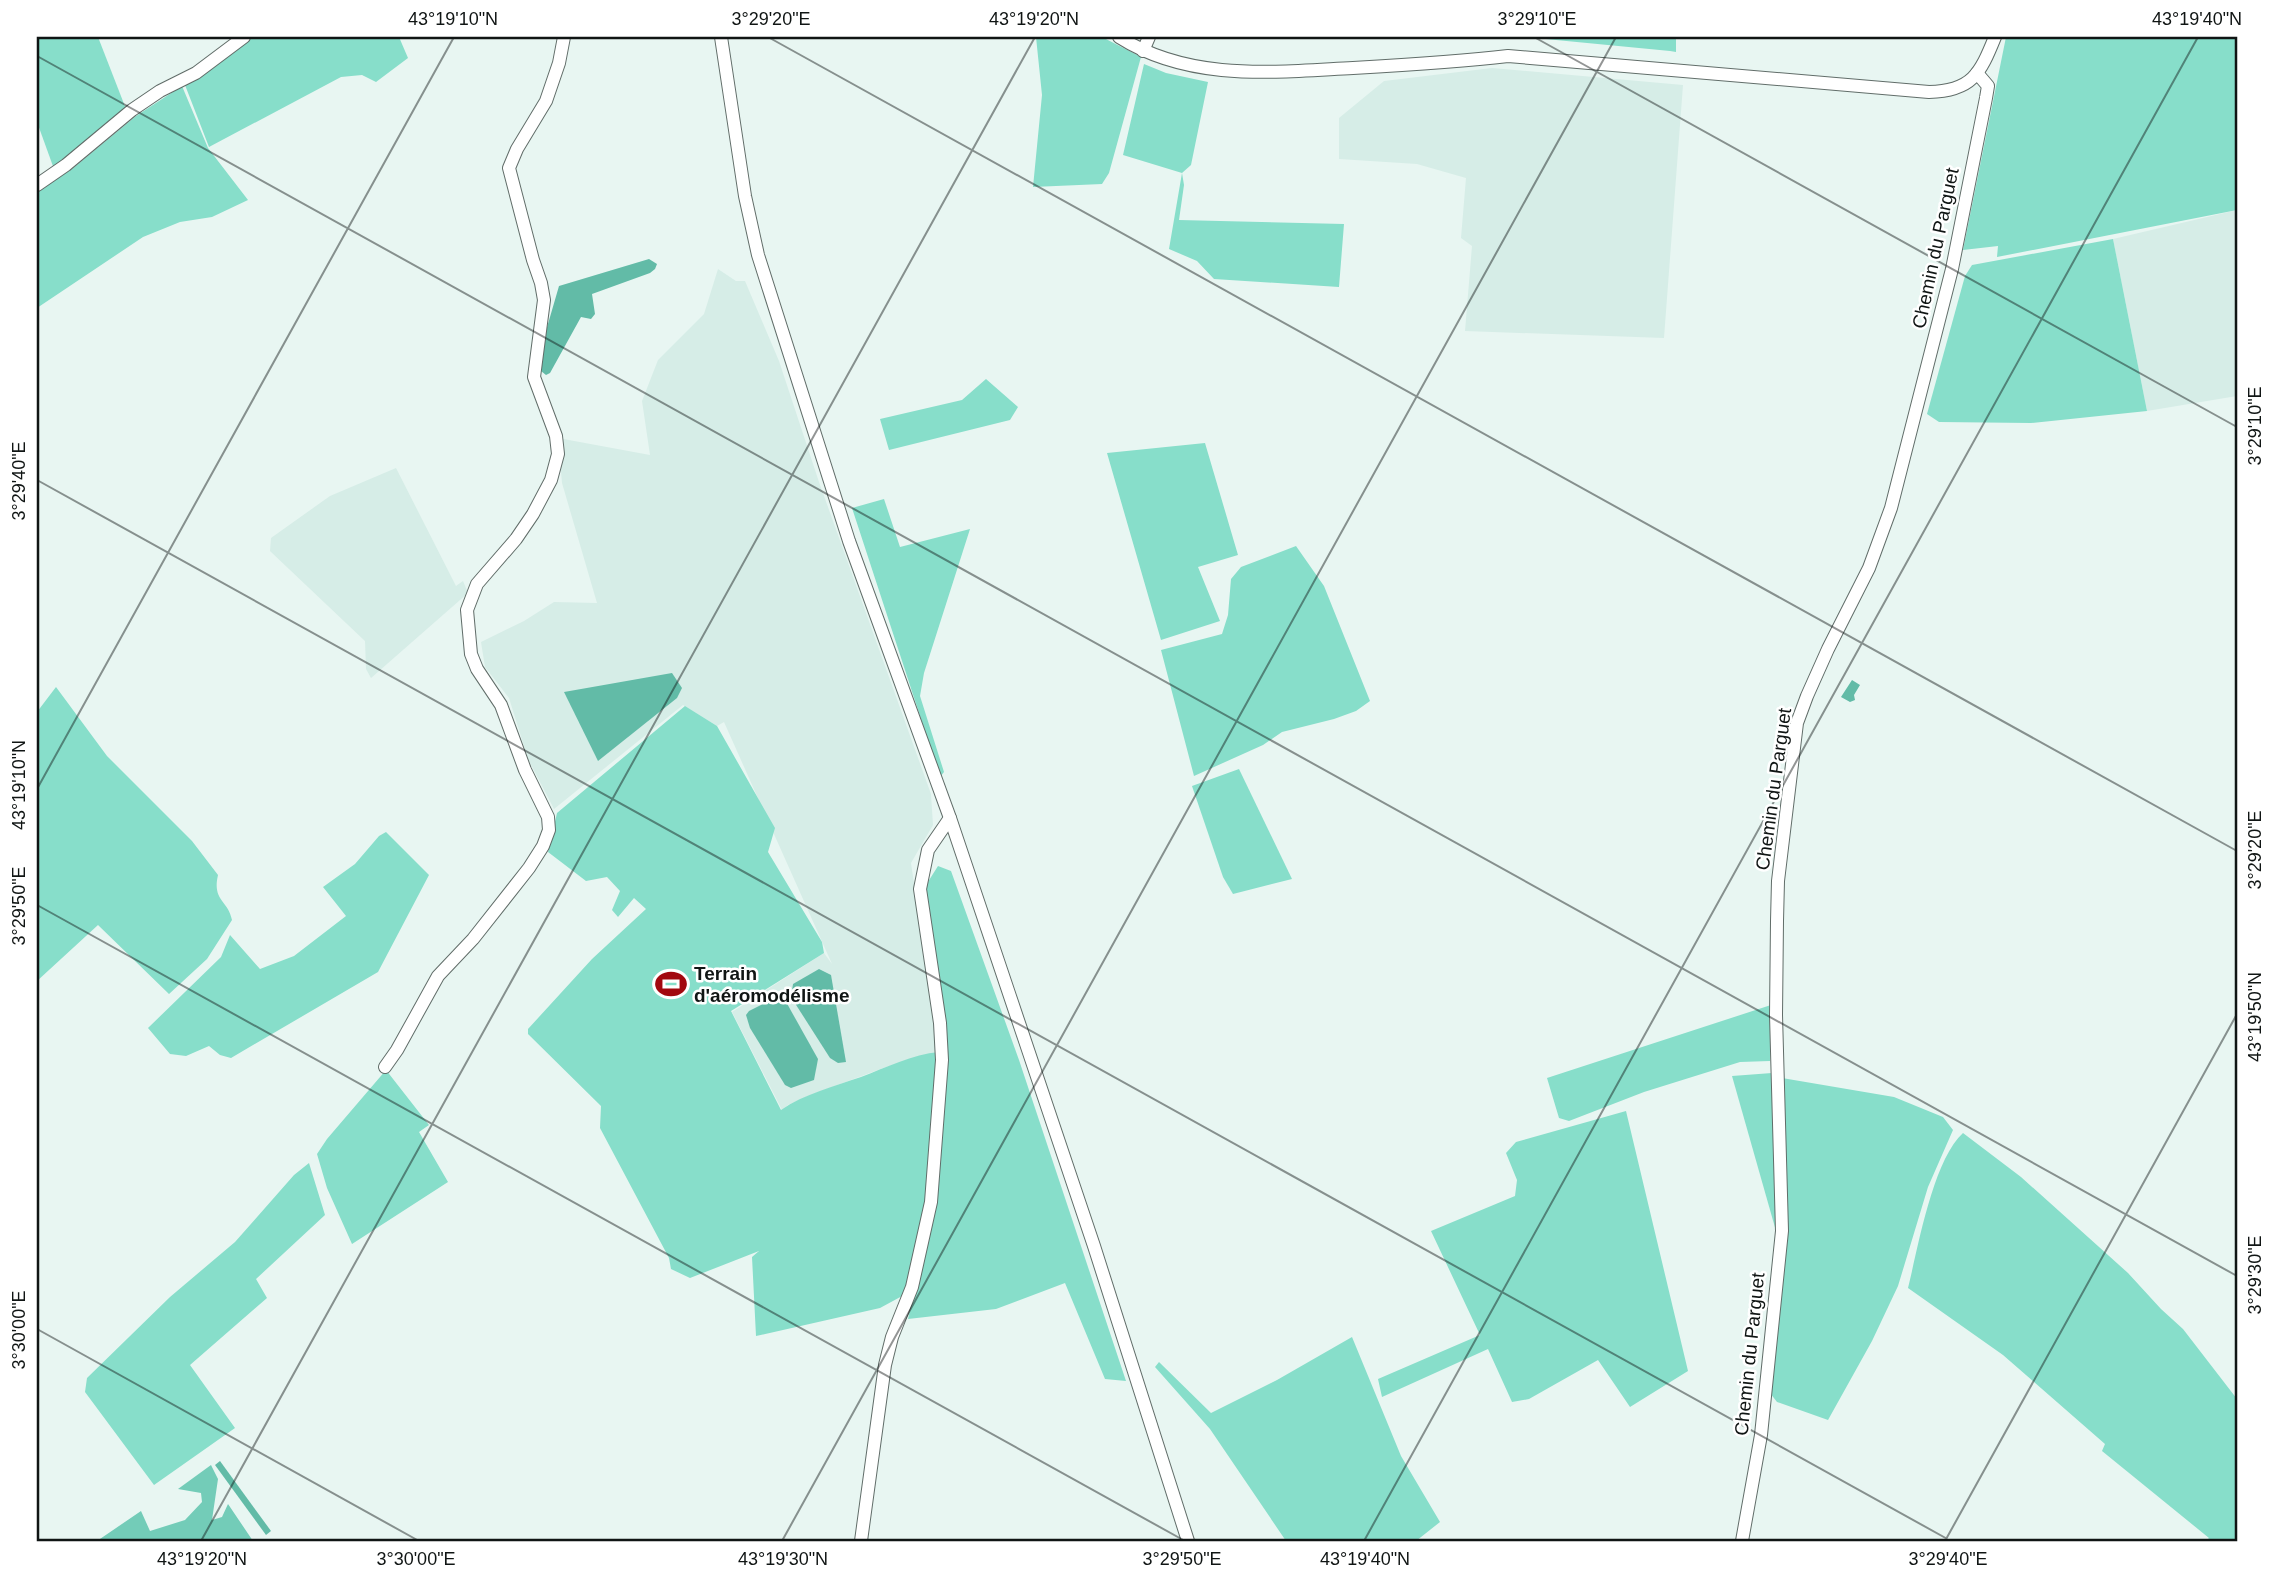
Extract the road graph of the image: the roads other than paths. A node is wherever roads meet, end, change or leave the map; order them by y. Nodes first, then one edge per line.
1 (244, 37) edge
2 (564, 37) edge
3 (720, 37) edge
4 (1119, 37) edge
5 (1149, 37) edge
6 (1995, 37) edge
7 (1143, 51) junction
8 (1977, 73) junction
9 (37, 185) edge
10 (950, 818) junction
11 (385, 1067) dead end
12 (861, 1541) edge
13 (1188, 1541) edge
14 (1742, 1541) edge

1 - 9 street
2 - 11 street
3 - 10 street
4 - 7 street
5 - 7 street
6 - 8 street
7 - 8 street
8 - 14 street, Chemin du Parguet
10 - 12 street
10 - 13 street

